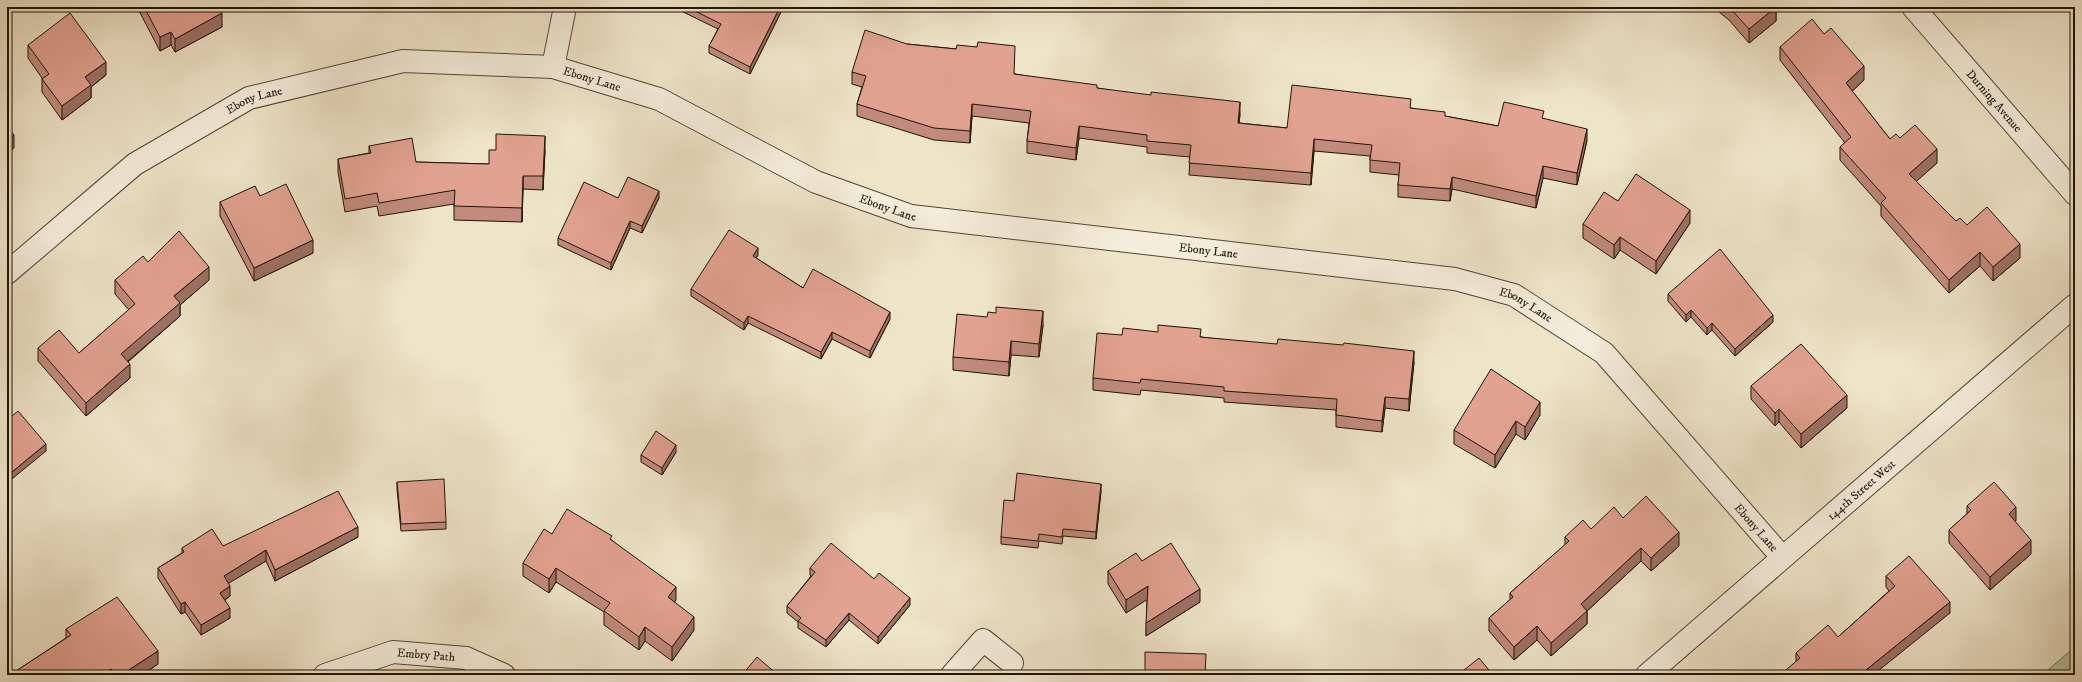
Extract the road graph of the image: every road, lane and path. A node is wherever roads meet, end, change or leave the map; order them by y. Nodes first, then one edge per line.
1 (565, 7) edge
2 (1913, 7) edge
3 (553, 68) junction
4 (2075, 194) edge
5 (7, 273) edge
6 (2075, 305) edge
7 (1782, 557) junction
8 (1012, 664) dead end
9 (325, 675) edge
10 (504, 675) edge
11 (952, 675) edge
12 (1647, 675) edge

1 - 3 street, Ebony Lane
2 - 4 street, Durning Avenue
3 - 5 street, Ebony Lane
3 - 7 street, Ebony Lane
6 - 7 street, 144th Street West
7 - 12 street, 144th Street West
8 - 11 street
9 - 10 street, Embry Path

